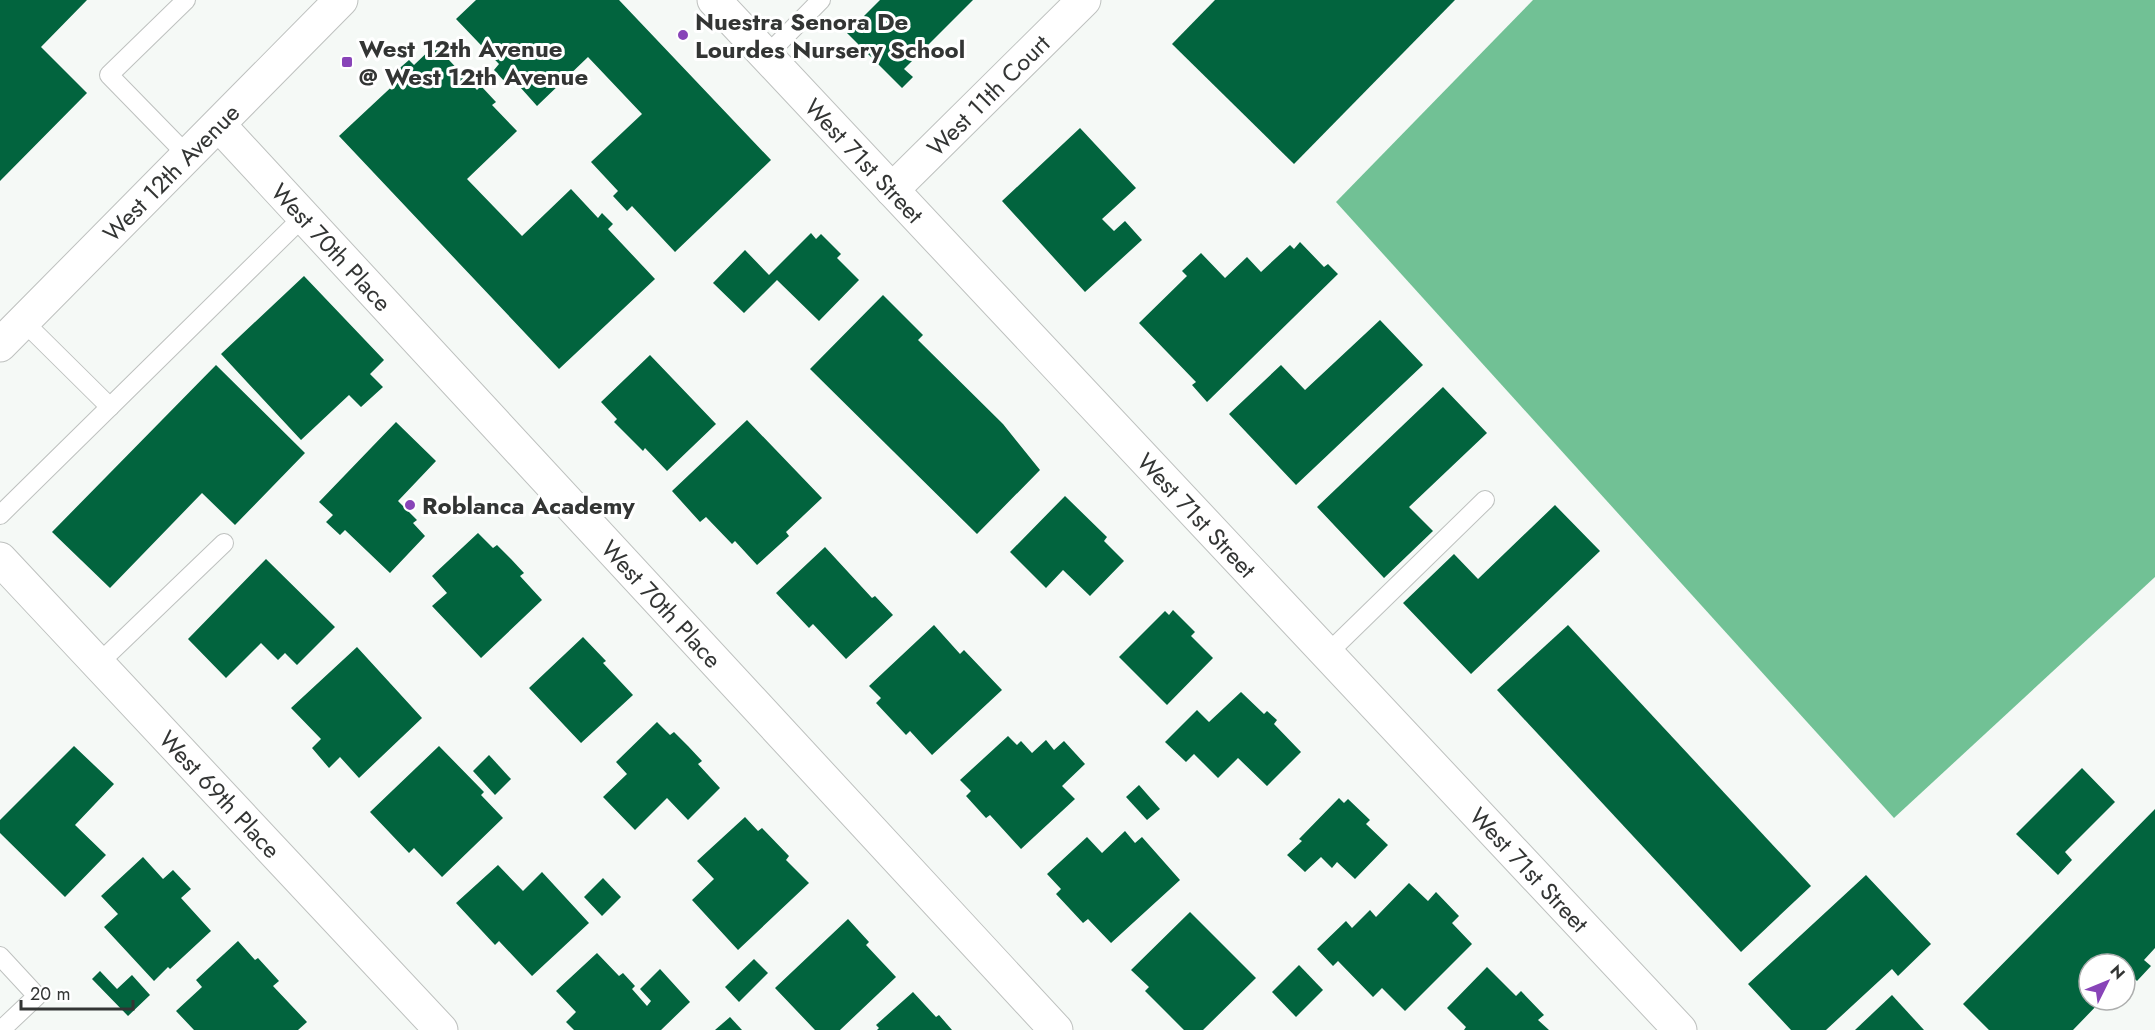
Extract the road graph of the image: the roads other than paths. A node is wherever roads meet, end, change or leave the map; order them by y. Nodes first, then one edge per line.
1 (186, 0) edge
2 (341, 0) edge
3 (714, 0) edge
4 (821, 0) edge
5 (1084, 0) edge
6 (766, 56) junction
7 (219, 125) junction
8 (188, 156) junction
9 (892, 190) junction
10 (304, 216) junction
11 (23, 321) junction
12 (0, 345) edge
13 (110, 407) junction
14 (1485, 500) dead end
15 (0, 515) edge
16 (224, 543) dead end
17 (0, 559) edge
18 (1327, 654) junction
19 (98, 664) junction
20 (0, 956) edge
21 (1, 1030) edge
22 (441, 1030) edge
23 (1056, 1030) edge
24 (1680, 1030) edge

1 - 8 lane
2 - 7 street, West 12th Avenue
3 - 6 street, West 71st Street
4 - 6 lane
5 - 9 street, West 11th Court
6 - 9 street, West 71st Street
7 - 8 street, West 12th Avenue
7 - 10 street, West 70th Place
8 - 11 street, West 12th Avenue
9 - 18 street, West 71st Street
10 - 13 lane
10 - 23 street, West 70th Place
11 - 12 street, West 12th Avenue
11 - 13 lane
13 - 15 lane
14 - 18 lane
16 - 19 lane
17 - 19 street, West 69th Place
18 - 24 street, West 71st Street
19 - 22 street, West 69th Place
20 - 21 lane

